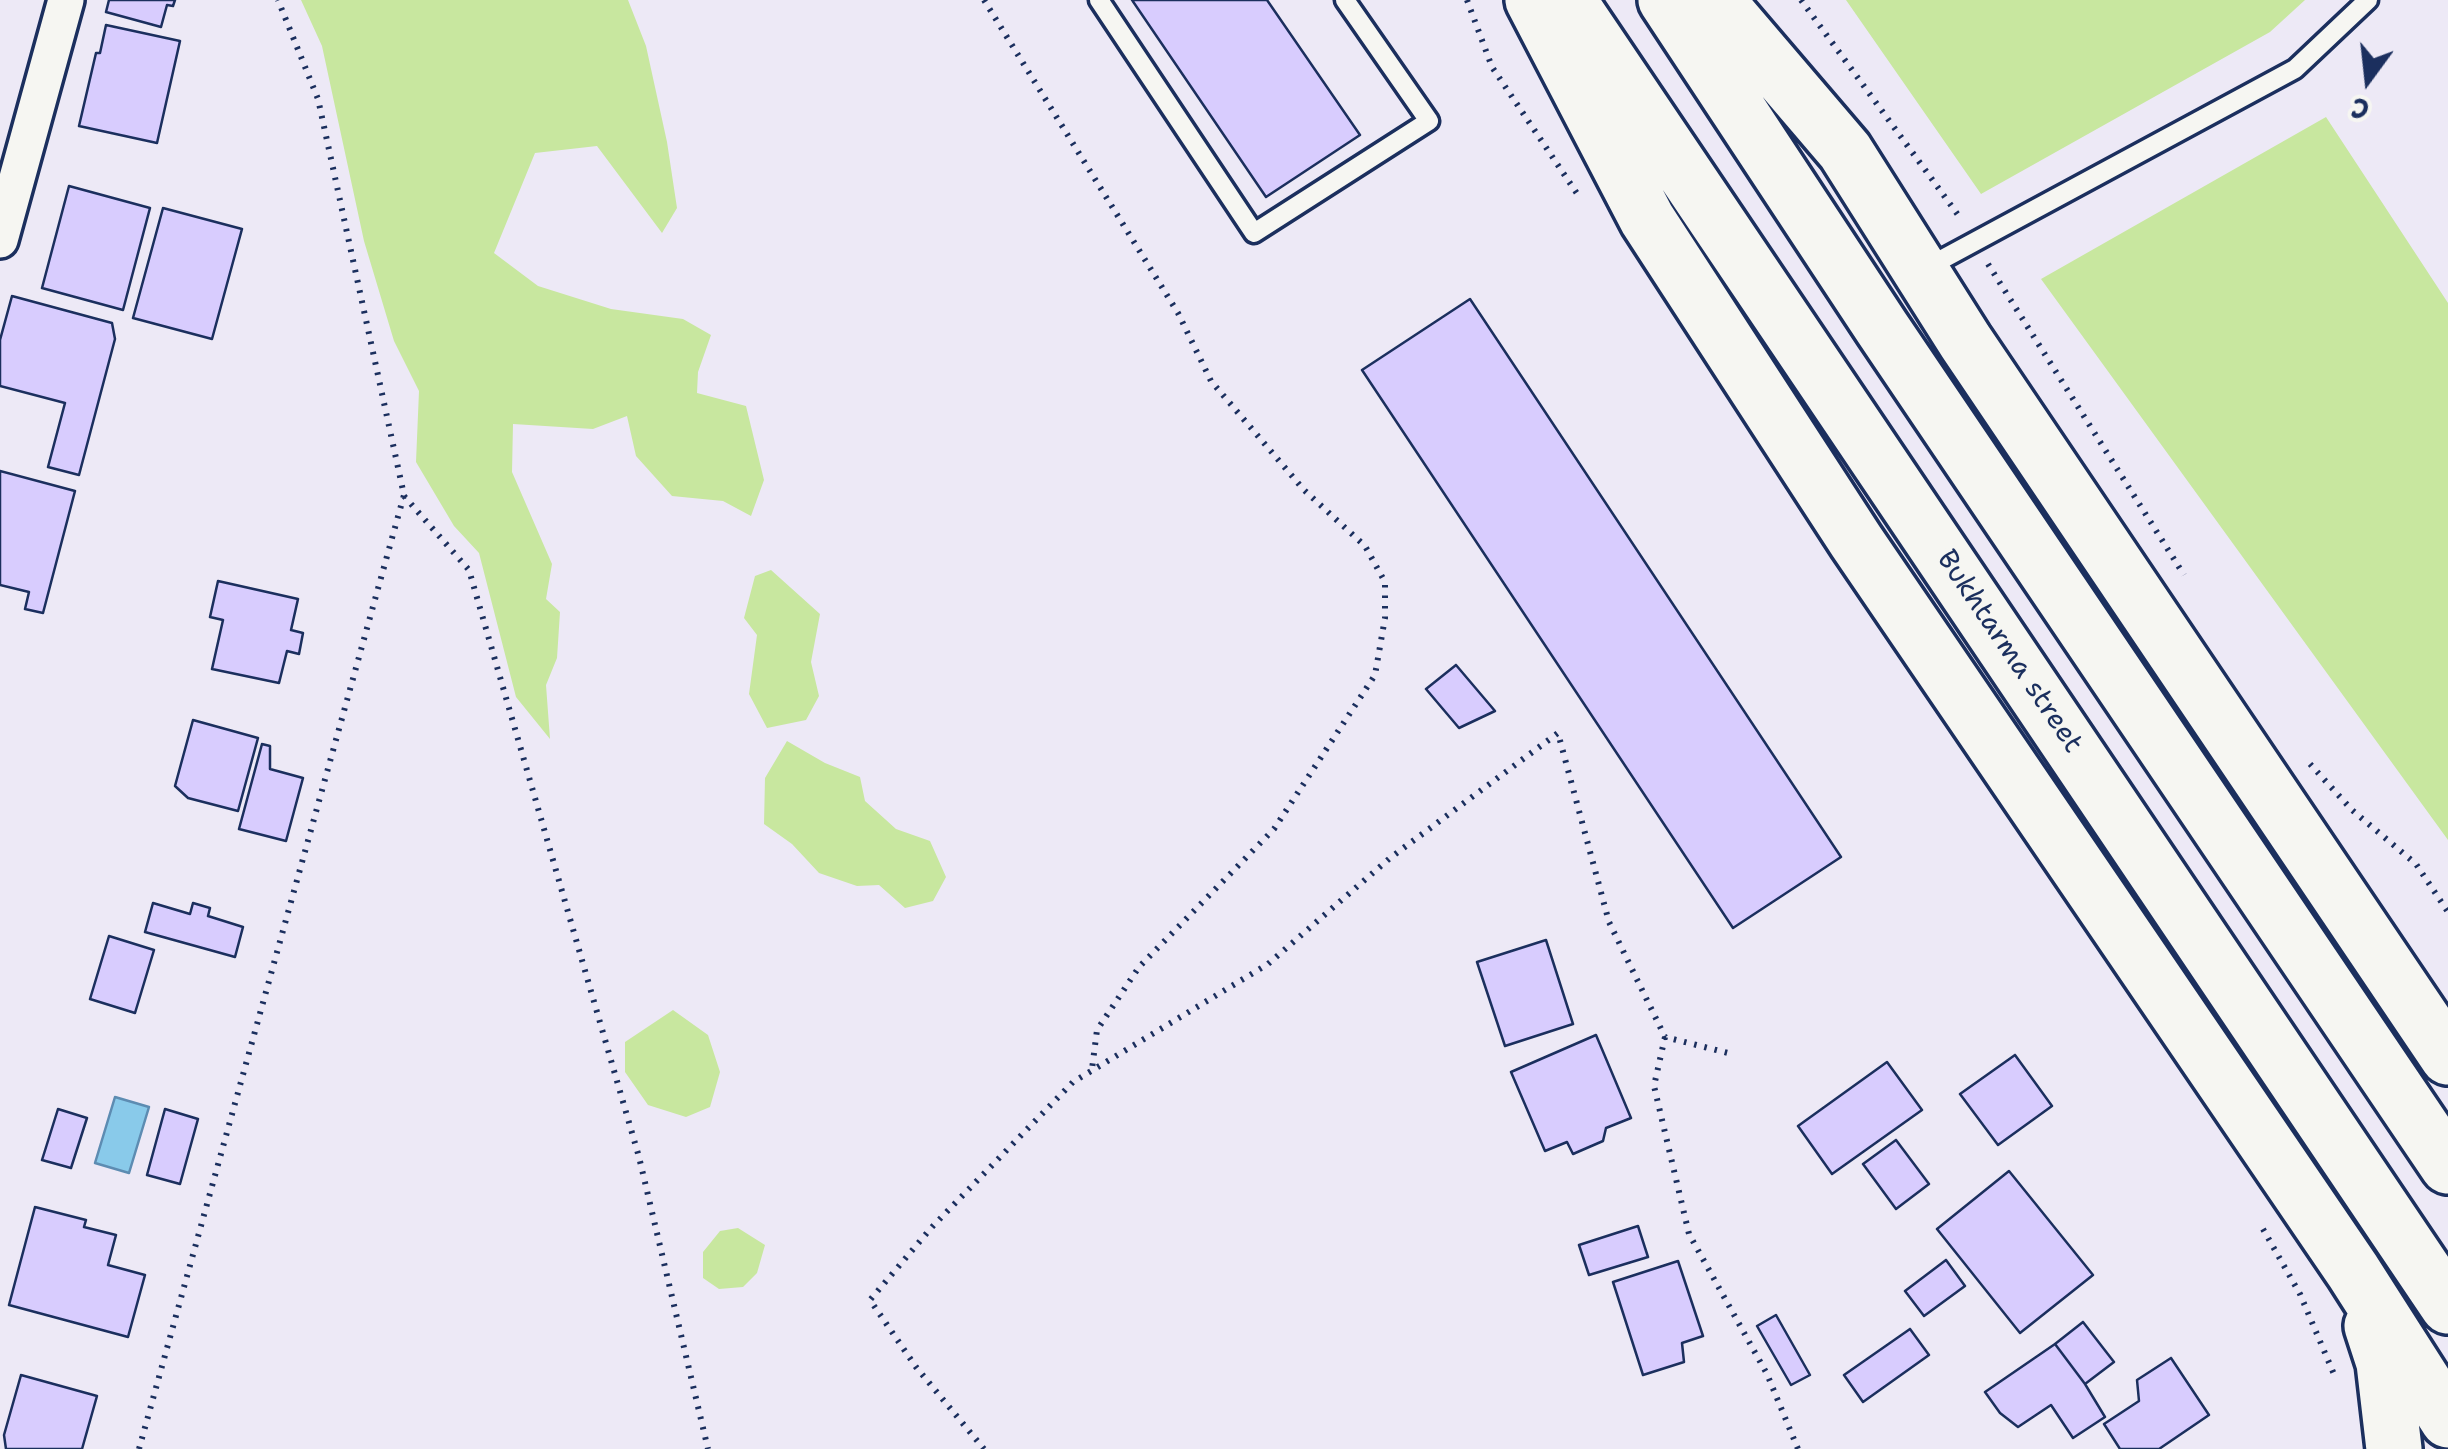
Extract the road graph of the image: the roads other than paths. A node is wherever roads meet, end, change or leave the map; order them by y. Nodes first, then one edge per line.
1 (66, 0) edge
2 (1099, 0) edge
3 (1345, 0) edge
4 (1533, 0) edge
5 (1568, 0) edge
6 (1666, 0) edge
7 (1716, 0) edge
8 (2368, 0) edge
9 (0, 240) edge
10 (1921, 271) junction
11 (2448, 1056) edge
12 (2448, 1166) edge
13 (2354, 1271) junction
14 (2448, 1306) edge
15 (2448, 1420) edge
16 (2394, 1449) edge

1 - 9 street
2 - 3 lane
4 - 13 main road
5 - 14 main road, Bukhtarma street
6 - 12 main road
7 - 10 main road
8 - 10 lane
10 - 11 main road
13 - 15 main road
13 - 16 main road

